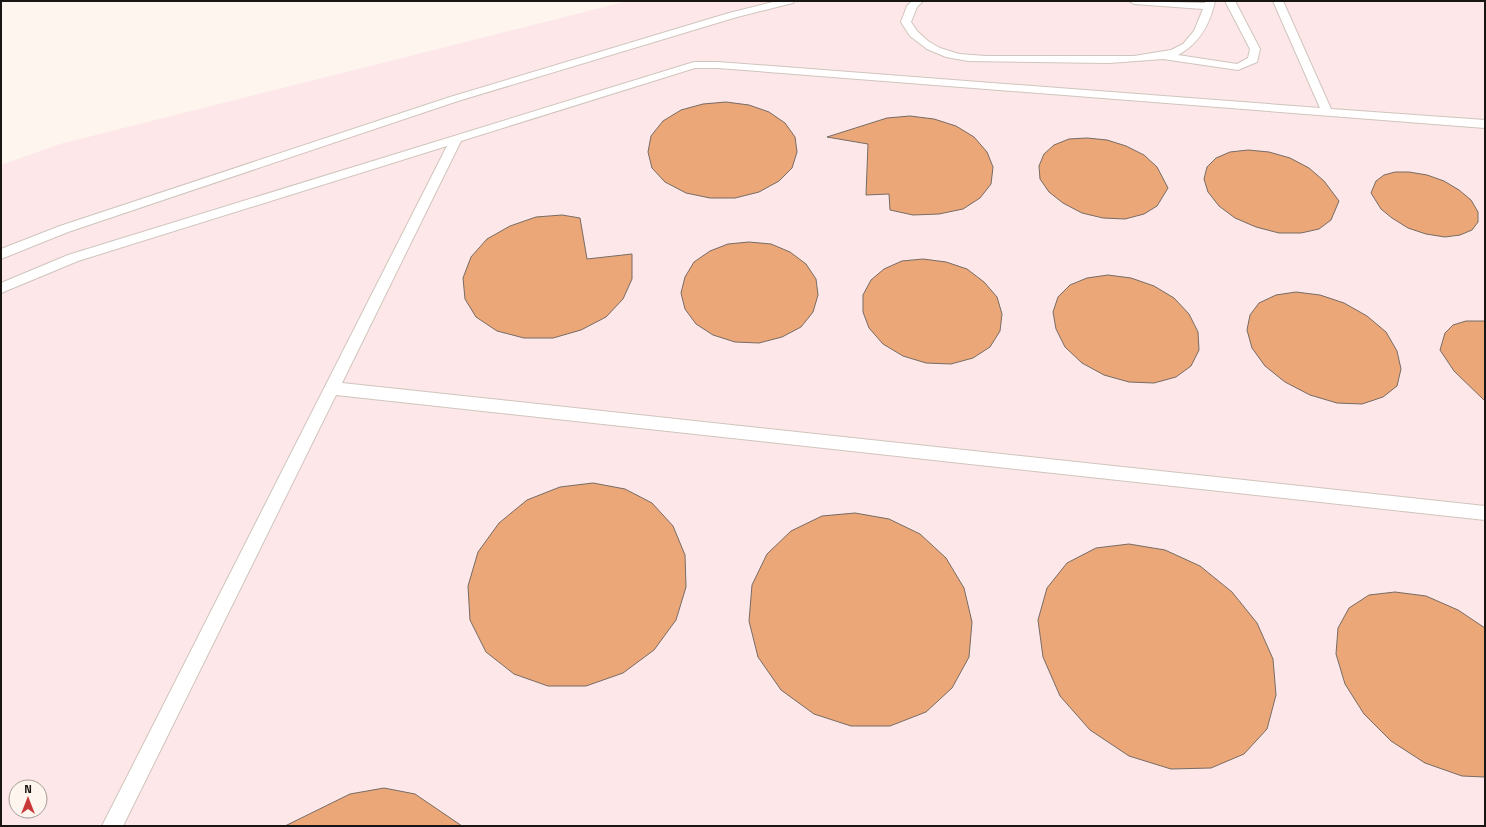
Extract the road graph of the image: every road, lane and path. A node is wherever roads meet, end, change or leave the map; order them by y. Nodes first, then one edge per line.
1 (789, 1) edge
2 (918, 1) edge
3 (1134, 1) edge
4 (1230, 1) edge
5 (1278, 1) edge
6 (1210, 3) edge
7 (1164, 56) junction
8 (1327, 112) junction
9 (1485, 124) edge
10 (457, 138) junction
11 (1, 254) edge
12 (1, 288) edge
13 (331, 388) junction
14 (1485, 513) edge
15 (112, 826) edge

1 - 11 lane
2 - 7 lane
3 - 6 lane
4 - 7 lane
5 - 8 lane
6 - 7 lane
8 - 9 lane
8 - 10 lane
10 - 12 lane
10 - 13 lane
13 - 14 lane
13 - 15 lane

